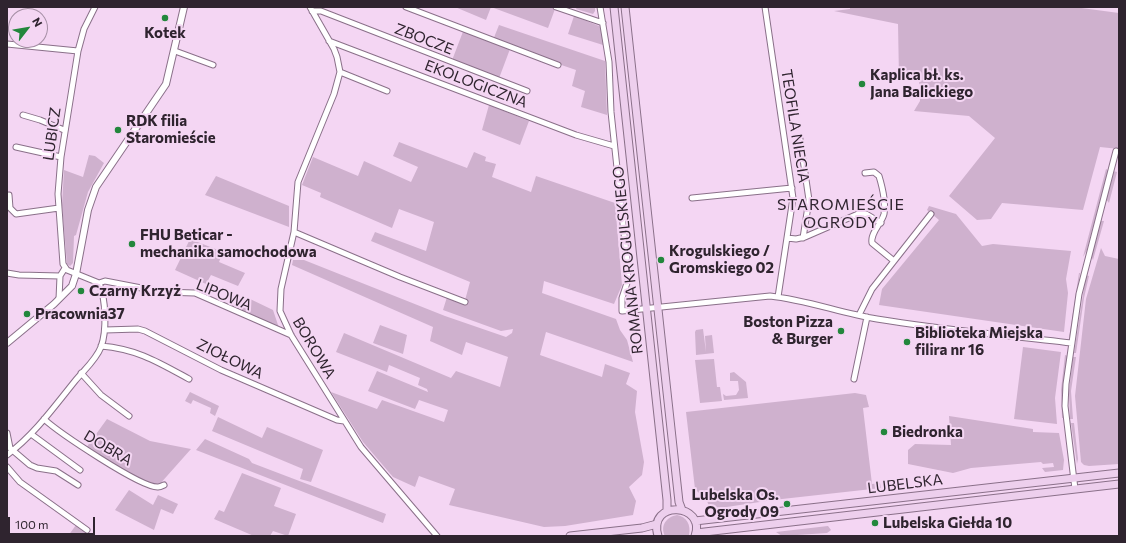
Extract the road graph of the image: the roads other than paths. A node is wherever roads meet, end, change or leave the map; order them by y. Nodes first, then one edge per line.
1 (95, 7) edge
2 (184, 7) edge
3 (406, 7) edge
4 (556, 7) edge
5 (600, 7) edge
6 (614, 7) edge
7 (625, 7) edge
8 (765, 7) edge
9 (311, 9) edge
10 (603, 23) junction
11 (329, 41) junction
12 (7, 44) edge
13 (78, 51) junction
14 (175, 51) junction
15 (213, 65) dead end
16 (558, 65) dead end
17 (340, 72) junction
18 (387, 91) dead end
19 (527, 91) dead end
20 (23, 115) dead end
21 (64, 130) junction
22 (800, 140) dead end
23 (614, 146) junction
24 (16, 147) dead end
25 (1116, 151) dead end
26 (61, 157) junction
27 (865, 173) dead end
28 (792, 188) junction
29 (9, 195) dead end
30 (692, 198) dead end
31 (59, 208) junction
32 (931, 214) dead end
33 (881, 223) junction
34 (294, 232) junction
35 (787, 238) junction
36 (803, 238) junction
37 (894, 261) junction
38 (65, 268) junction
39 (7, 273) edge
40 (76, 274) junction
41 (60, 276) junction
42 (99, 284) junction
43 (778, 296) junction
44 (59, 300) junction
45 (465, 302) dead end
46 (658, 308) junction
47 (646, 309) junction
48 (859, 315) junction
49 (867, 317) junction
50 (105, 330) junction
51 (291, 335) junction
52 (7, 343) edge
53 (1072, 343) junction
54 (101, 346) junction
55 (81, 374) junction
56 (189, 379) dead end
57 (854, 379) dead end
58 (129, 416) dead end
59 (44, 419) junction
60 (344, 421) junction
61 (7, 433) edge
62 (31, 434) junction
63 (13, 451) junction
64 (7, 456) edge
65 (7, 467) edge
66 (80, 470) dead end
67 (1119, 473) edge
68 (1075, 478) junction
69 (1119, 484) edge
70 (78, 485) dead end
71 (164, 485) dead end
72 (1075, 488) junction
73 (682, 510) junction
74 (667, 511) junction
75 (695, 521) junction
76 (657, 524) junction
77 (87, 530) dead end
78 (696, 535) edge
79 (437, 536) edge
80 (570, 536) edge
81 (658, 536) edge

1 - 13 street, LUBICZ
2 - 14 street
3 - 16 street
4 - 10 street
5 - 10 street
6 - 47 main road, ROMANA KROGULSKIEGO
7 - 46 main road, ROMANA KROGULSKIEGO
8 - 28 street, TEOFILA NIECIA
9 - 11 street, BOROWA
9 - 19 street, ZBOCZE
10 - 23 street
11 - 17 street, BOROWA
11 - 23 street, EKOLOGICZNA
12 - 13 street
13 - 21 street, LUBICZ
14 - 15 street
14 - 40 street
17 - 18 street
17 - 34 street, BOROWA
20 - 21 street
21 - 26 street, LUBICZ
22 - 36 street
23 - 47 street
24 - 26 street
25 - 53 street
26 - 31 street, LUBICZ
27 - 33 street
28 - 30 street
28 - 35 street, TEOFILA NIECIA
29 - 31 street
31 - 38 street, LUBICZ
32 - 37 street
33 - 36 street
33 - 37 street
34 - 45 street
34 - 51 street, BOROWA
35 - 36 street
35 - 43 street, TEOFILA NIECIA
37 - 48 street
38 - 40 street
38 - 41 street
39 - 41 street
40 - 42 street
40 - 44 street
41 - 44 street
42 - 50 street
42 - 51 street, LIPOWA
43 - 46 street
43 - 48 street
44 - 52 street
46 - 47 street
46 - 73 main road, ROMANA KROGULSKIEGO
47 - 74 main road, ROMANA KROGULSKIEGO
48 - 49 street
49 - 53 street
49 - 57 street
50 - 54 street
50 - 60 street, ZIOŁOWA
51 - 60 street, BOROWA
53 - 68 street
54 - 55 street
54 - 56 street
55 - 58 street
55 - 59 street
59 - 62 street
59 - 71 street, DOBRA
60 - 79 street, BOROWA
61 - 63 street
62 - 63 street
62 - 66 street
63 - 64 street
63 - 70 street
65 - 77 street
67 - 68 main road, LUBELSKA
68 - 72 street
68 - 75 main road, LUBELSKA
69 - 72 main road, LUBELSKA
72 - 78 main road, LUBELSKA
73 - 74 main road
73 - 75 main road
74 - 76 main road
75 - 78 main road
76 - 80 main road
76 - 81 main road

